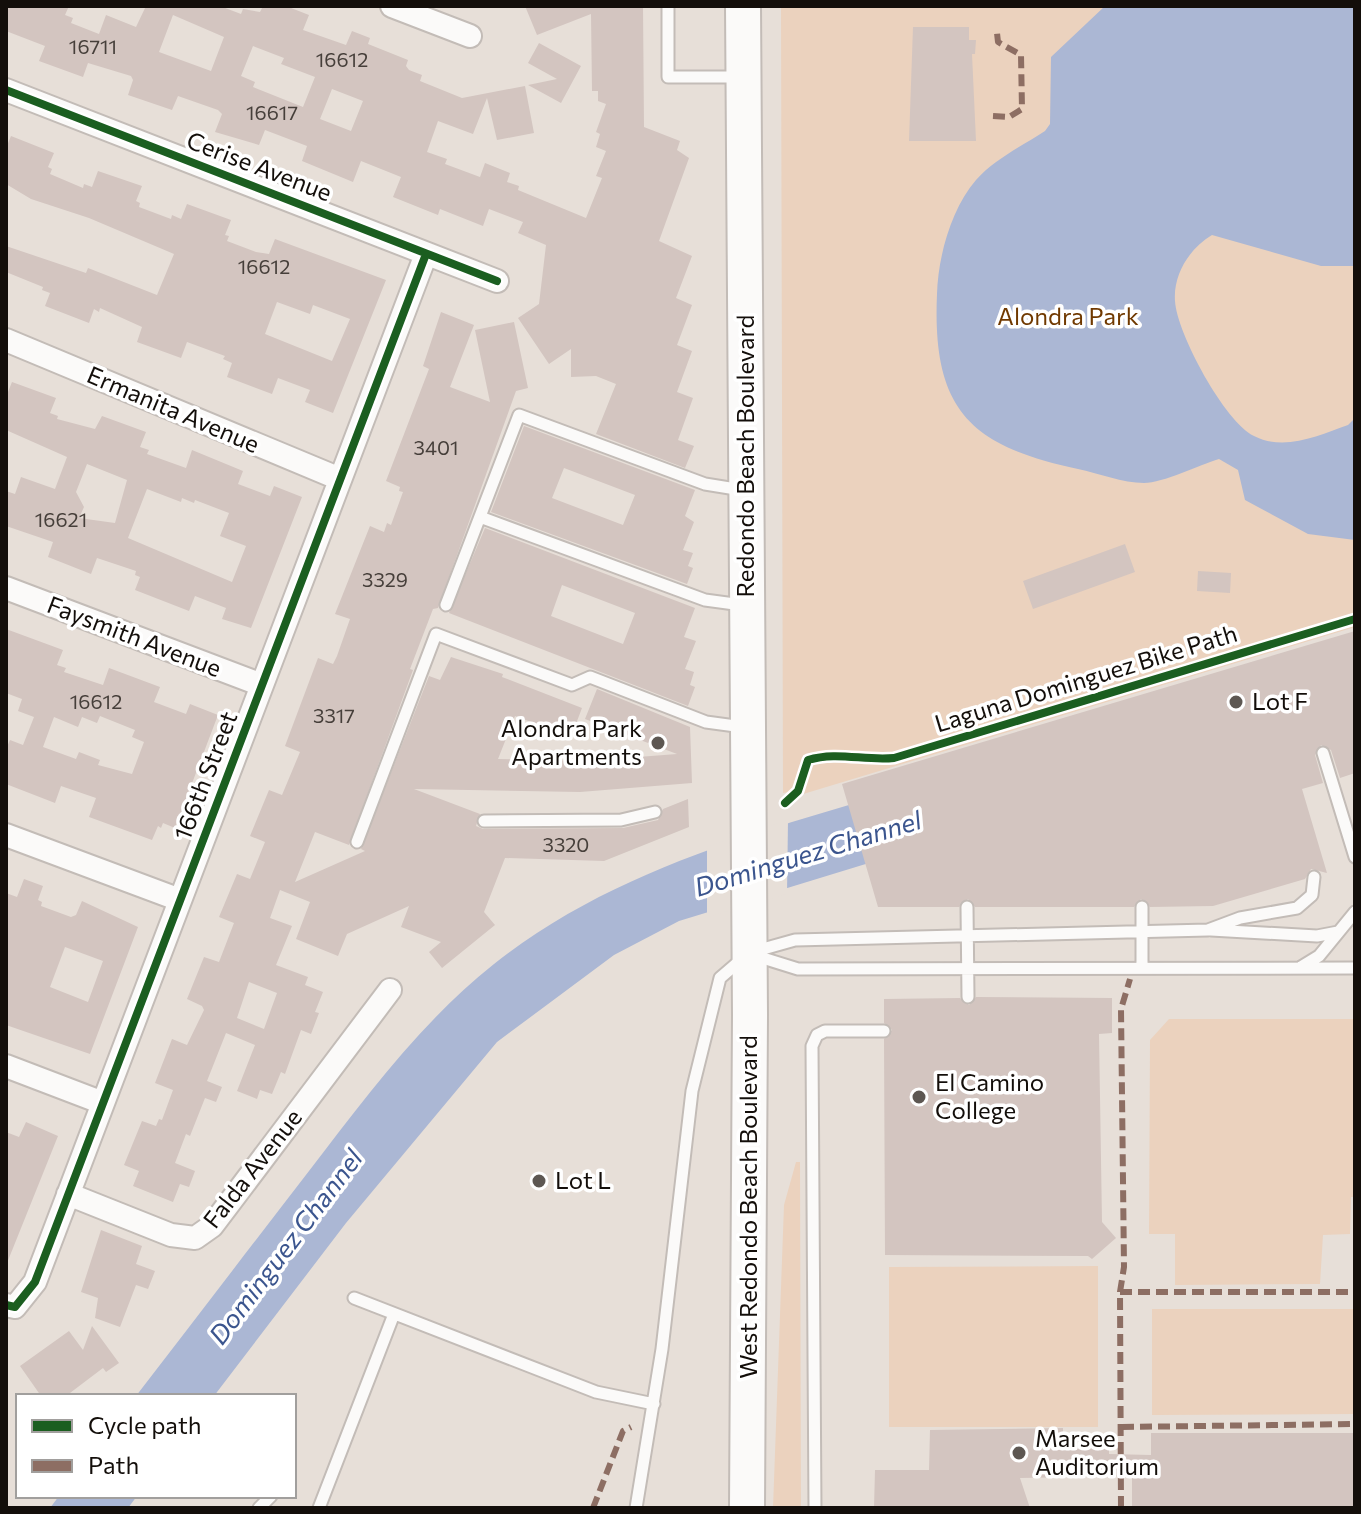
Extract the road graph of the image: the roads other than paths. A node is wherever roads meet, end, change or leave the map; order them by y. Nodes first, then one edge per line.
1 (392, 6) edge
2 (668, 6) edge
3 (743, 6) edge
4 (470, 36) dead end
5 (743, 77) junction
6 (6, 90) edge
7 (426, 254) junction
8 (497, 281) dead end
9 (6, 340) edge
10 (340, 479) junction
11 (746, 491) junction
12 (480, 517) junction
13 (6, 588) edge
14 (446, 605) dead end
15 (747, 606) junction
16 (262, 685) junction
17 (748, 727) junction
18 (1323, 753) dead end
19 (655, 812) dead end
20 (484, 821) dead end
21 (6, 835) edge
22 (357, 842) dead end
23 (1355, 857) edge
24 (1314, 877) dead end
25 (180, 900) junction
26 (749, 906) joint
27 (967, 907) dead end
28 (1142, 907) dead end
29 (1355, 912) edge
30 (1142, 930) junction
31 (1208, 930) junction
32 (1338, 932) junction
33 (968, 936) junction
34 (749, 953) junction
35 (1142, 967) junction
36 (1300, 967) junction
37 (968, 968) junction
38 (1355, 968) edge
39 (390, 990) dead end
40 (968, 997) dead end
41 (884, 1031) dead end
42 (6, 1066) edge
43 (103, 1103) junction
44 (68, 1194) junction
45 (354, 1298) dead end
46 (11, 1306) edge
47 (394, 1314) junction
48 (654, 1404) junction
49 (319, 1508) edge
50 (636, 1508) edge
51 (747, 1508) edge
52 (815, 1508) edge

1 - 4 street
2 - 5 lane
3 - 5 main road, Redondo Beach Boulevard
5 - 11 main road, Redondo Beach Boulevard
6 - 7 street, Cerise Avenue
7 - 8 street, Cerise Avenue
7 - 10 street, 166th Street
9 - 10 street, Ermanita Avenue
10 - 16 street, 166th Street
11 - 12 lane
11 - 15 main road, Redondo Beach Boulevard
12 - 14 lane
12 - 15 lane
13 - 16 street, Faysmith Avenue
15 - 17 main road, Redondo Beach Boulevard
16 - 25 street, 166th Street
17 - 22 lane
17 - 26 main road, Redondo Beach Boulevard
18 - 23 lane
19 - 20 lane
21 - 25 street
24 - 31 lane
25 - 43 street, 166th Street
26 - 34 main road, West Redondo Beach Boulevard
27 - 33 lane
28 - 30 lane
29 - 32 lane
30 - 31 lane
30 - 33 lane
30 - 35 lane
31 - 32 lane
32 - 36 lane
33 - 34 lane
33 - 37 lane
34 - 37 lane
34 - 48 lane
34 - 51 main road, West Redondo Beach Boulevard
35 - 36 lane
35 - 37 lane
36 - 38 lane
37 - 40 lane
39 - 44 street, Falda Avenue
41 - 52 lane
42 - 43 street
43 - 44 street, 166th Street
44 - 46 street, 166th Street
45 - 47 lane
47 - 48 lane
47 - 49 lane
48 - 50 lane

